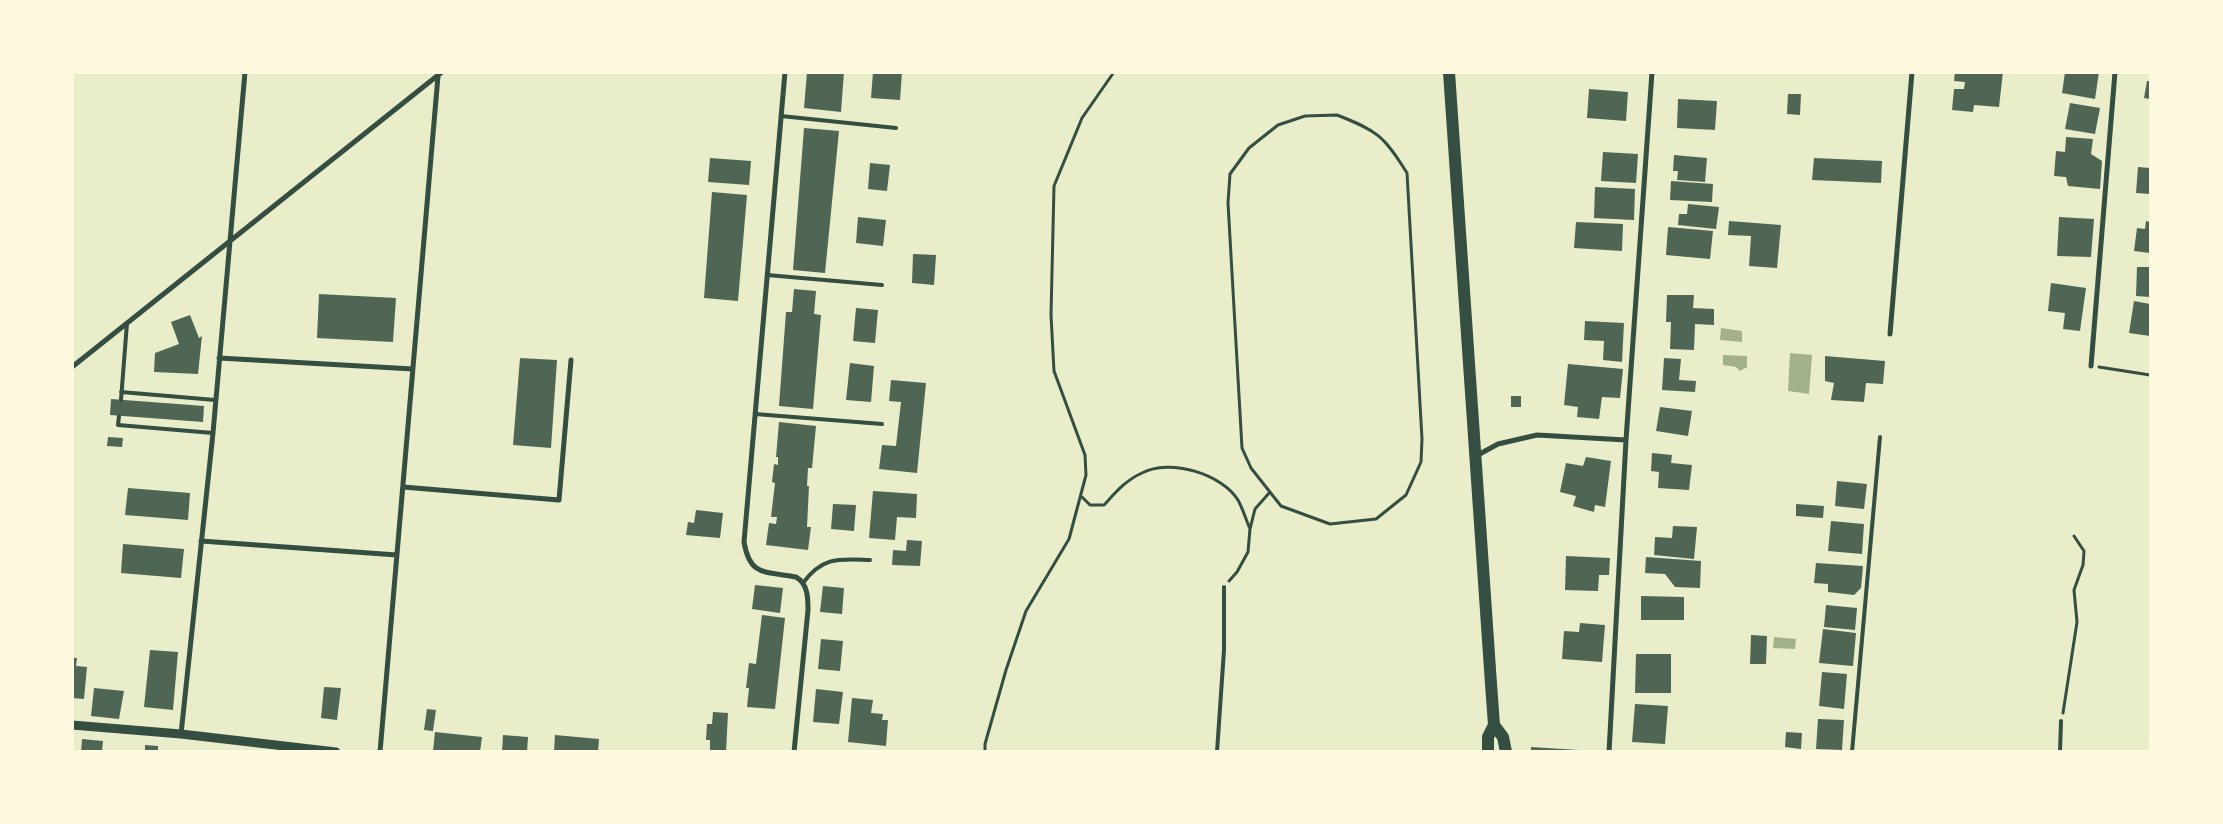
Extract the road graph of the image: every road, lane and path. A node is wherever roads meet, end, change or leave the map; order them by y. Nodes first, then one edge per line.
1 (245, 72) edge
2 (785, 72) edge
3 (1114, 72) edge
4 (1449, 72) edge
5 (1652, 72) edge
6 (1912, 72) edge
7 (2115, 72) edge
8 (440, 74) edge
9 (781, 116) junction
10 (896, 128) dead end
11 (229, 243) junction
12 (767, 275) junction
13 (882, 285) dead end
14 (127, 323) junction
15 (1890, 334) dead end
16 (219, 358) junction
17 (571, 360) dead end
18 (2091, 366) joint
19 (72, 367) edge
20 (413, 368) junction
21 (2150, 375) edge
22 (122, 392) junction
23 (121, 400) dead end
24 (215, 400) junction
25 (755, 414) junction
26 (119, 416) dead end
27 (882, 424) dead end
28 (212, 434) junction
29 (1880, 437) dead end
30 (1626, 440) junction
31 (1476, 456) junction
32 (402, 487) junction
33 (1270, 492) junction
34 (1081, 496) junction
35 (1250, 529) junction
36 (2074, 536) dead end
37 (201, 541) junction
38 (397, 555) junction
39 (870, 560) dead end
40 (803, 583) junction
41 (1224, 588) joint
42 (2062, 721) joint
43 (72, 725) edge
44 (1494, 725) junction
45 (181, 734) junction
46 (336, 752) edge
47 (380, 752) edge
48 (794, 752) edge
49 (985, 752) edge
50 (1217, 752) edge
51 (1488, 752) edge
52 (1506, 752) edge
53 (1609, 752) edge
54 (1852, 752) edge
55 (2060, 752) edge

1 - 11 street
2 - 9 street
3 - 34 path
4 - 31 main road
5 - 30 street
6 - 15 street
7 - 18 street
8 - 11 street
8 - 20 street
9 - 10 lane
9 - 12 street
11 - 14 street
11 - 16 street
12 - 13 lane
12 - 25 street
14 - 19 street
14 - 22 lane
16 - 20 street
16 - 24 street
17 - 32 street
18 - 21 path
20 - 32 street
22 - 23 lane
22 - 24 lane
24 - 28 street
25 - 27 lane
25 - 40 street
26 - 28 lane
28 - 37 street
29 - 54 lane
30 - 31 street
30 - 53 street
31 - 44 main road
32 - 38 street
33 - 33 path
33 - 35 path
34 - 35 path
34 - 49 path
35 - 41 path
36 - 42 path
37 - 38 street
37 - 45 street
38 - 47 street
39 - 40 lane
40 - 48 street
41 - 50 lane
42 - 55 lane
43 - 45 street
44 - 51 main road
44 - 52 main road
45 - 46 street

